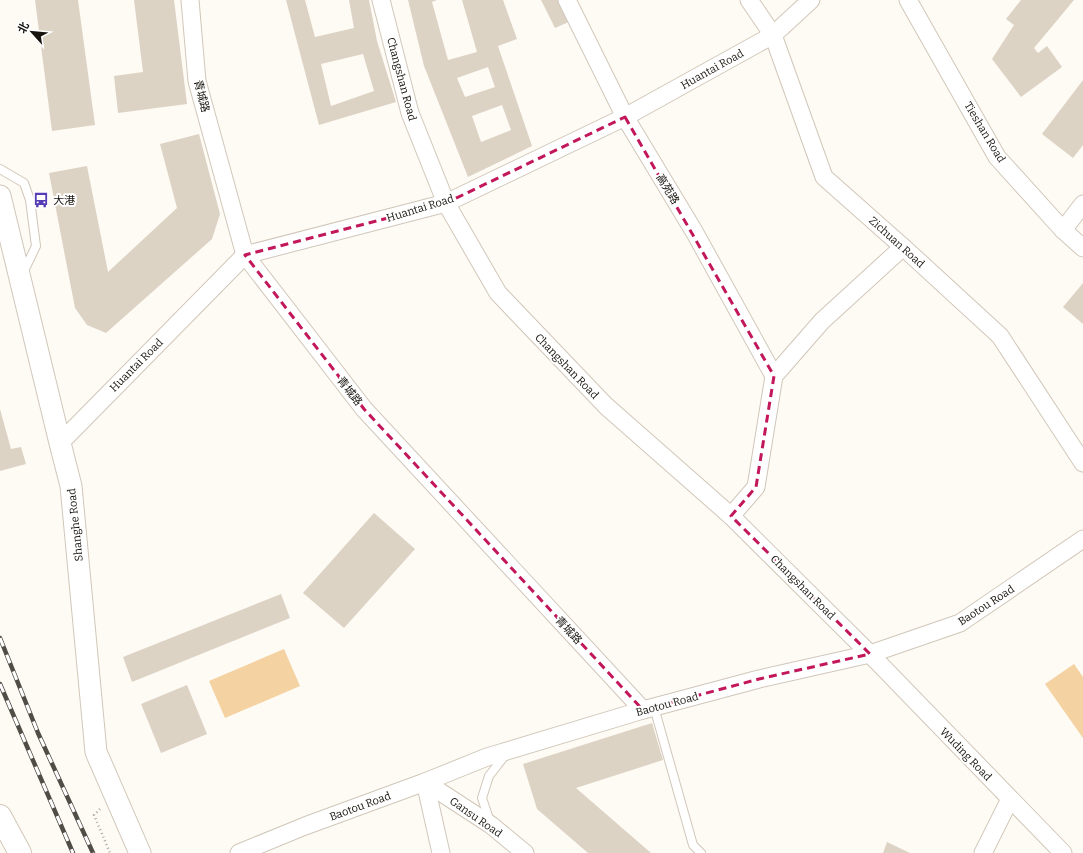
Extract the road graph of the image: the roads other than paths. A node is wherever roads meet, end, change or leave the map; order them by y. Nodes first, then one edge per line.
1 (190, 0) edge
2 (381, 0) edge
3 (566, 0) edge
4 (749, 0) edge
5 (811, 0) edge
6 (908, 0) edge
7 (773, 35) junction
8 (625, 117) junction
9 (0, 169) edge
10 (0, 196) edge
11 (446, 203) junction
12 (1083, 204) edge
13 (1063, 230) junction
14 (903, 247) junction
15 (1083, 248) edge
16 (245, 255) junction
17 (20, 279) junction
18 (774, 376) junction
19 (60, 443) junction
20 (1083, 463) edge
21 (731, 516) junction
22 (1083, 539) edge
23 (870, 654) junction
24 (649, 709) junction
25 (510, 750) junction
26 (426, 782) junction
27 (1010, 799) junction
28 (0, 816) edge
29 (491, 825) junction
30 (20, 853) edge
31 (140, 853) edge
32 (239, 853) edge
33 (441, 853) edge
34 (526, 853) edge
35 (701, 853) edge
36 (983, 853) edge
37 (1063, 853) edge

1 - 16 street, 青城路
2 - 11 street, Changshan Road
3 - 8 street, 高苑路
4 - 7 street, Zichuan Road
5 - 7 street, Huantai Road
6 - 13 street, Tieshan Road
7 - 8 street, Huantai Road
7 - 14 street, Zichuan Road
8 - 11 street, Huantai Road
8 - 18 street, 高苑路
9 - 17 lane
10 - 17 street, Shanghe Road
11 - 16 street, Huantai Road
11 - 21 street, Changshan Road
12 - 13 street
13 - 15 street, Tieshan Road
14 - 18 street
14 - 20 street, Zichuan Road
16 - 19 street, Huantai Road
16 - 24 street, 青城路
17 - 19 street, Shanghe Road
18 - 21 street
19 - 31 street, Shanghe Road
21 - 23 street, Changshan Road
22 - 23 street, Baotou Road
23 - 24 street, Baotou Road
23 - 27 street, Wuding Road
24 - 25 street, Baotou Road
24 - 35 lane
25 - 26 street, Baotou Road
25 - 29 lane
26 - 29 street, Gansu Road
26 - 32 street, Baotou Road
26 - 33 street
27 - 36 street
27 - 37 street, Wuding Road
28 - 30 main road
29 - 34 street, Gansu Road

